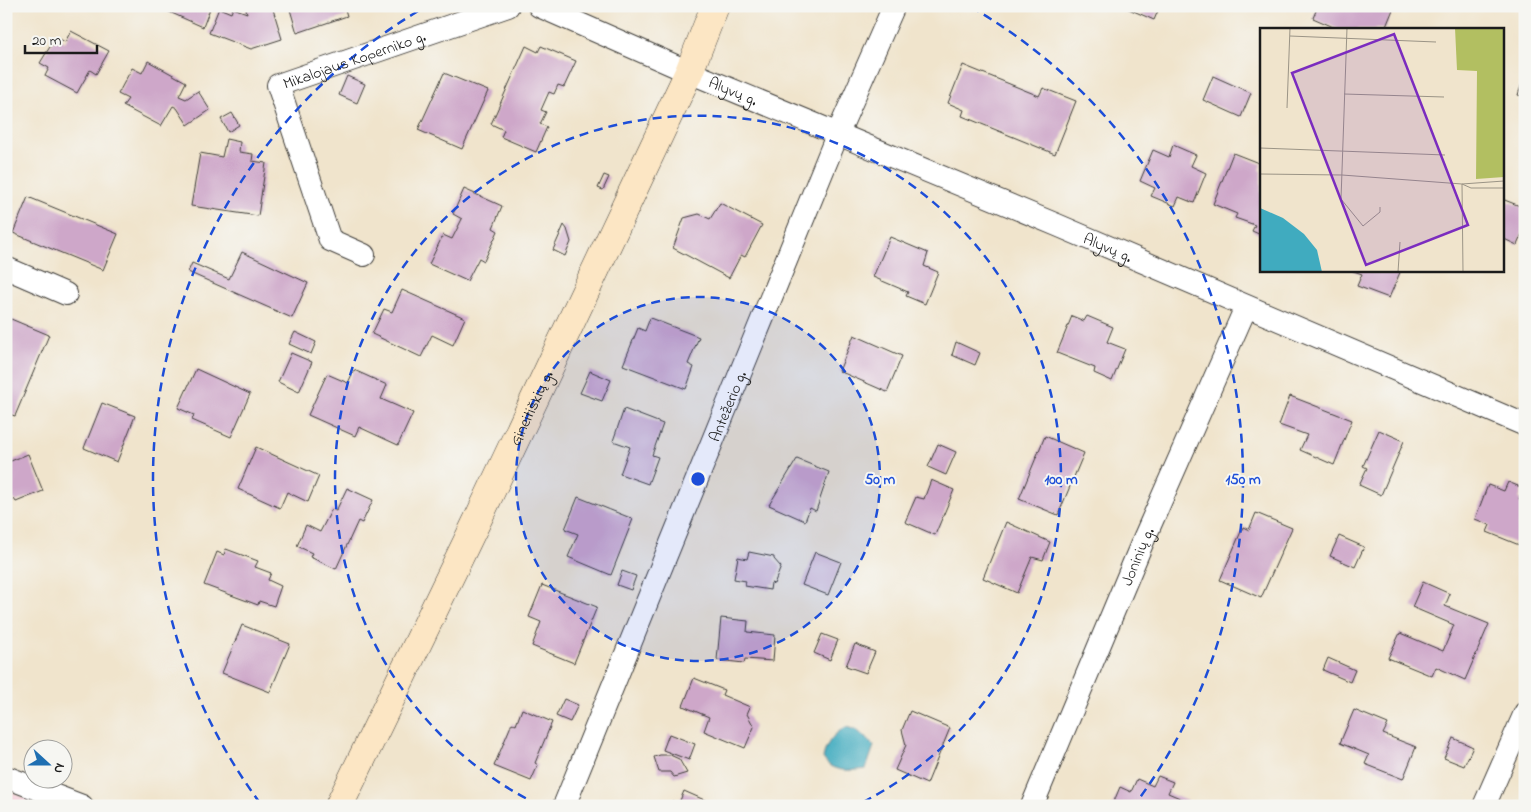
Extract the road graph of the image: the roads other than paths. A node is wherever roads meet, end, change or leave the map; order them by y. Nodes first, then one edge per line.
1 (508, 6) edge
2 (539, 6) edge
3 (715, 6) edge
4 (894, 6) edge
5 (689, 72) junction
6 (838, 133) junction
7 (364, 256) dead end
8 (6, 268) edge
9 (66, 294) dead end
10 (1246, 307) junction
11 (1525, 425) edge
12 (1525, 713) edge
13 (6, 777) edge
14 (82, 806) edge
15 (339, 806) edge
16 (564, 806) edge
17 (1032, 806) edge
18 (1484, 806) edge

1 - 7 street, Mikalojaus Koperniko g.
2 - 5 street
3 - 5 street, Gineitiškių g.
4 - 6 street, Antežerio g.
5 - 6 street, Alyvų g.
5 - 15 street, Gineitiškių g.
6 - 10 street, Alyvų g.
6 - 16 street, Antežerio g.
8 - 9 street
10 - 11 street, Alyvų g.
10 - 17 street, Joninių g.
12 - 18 street
13 - 14 street

